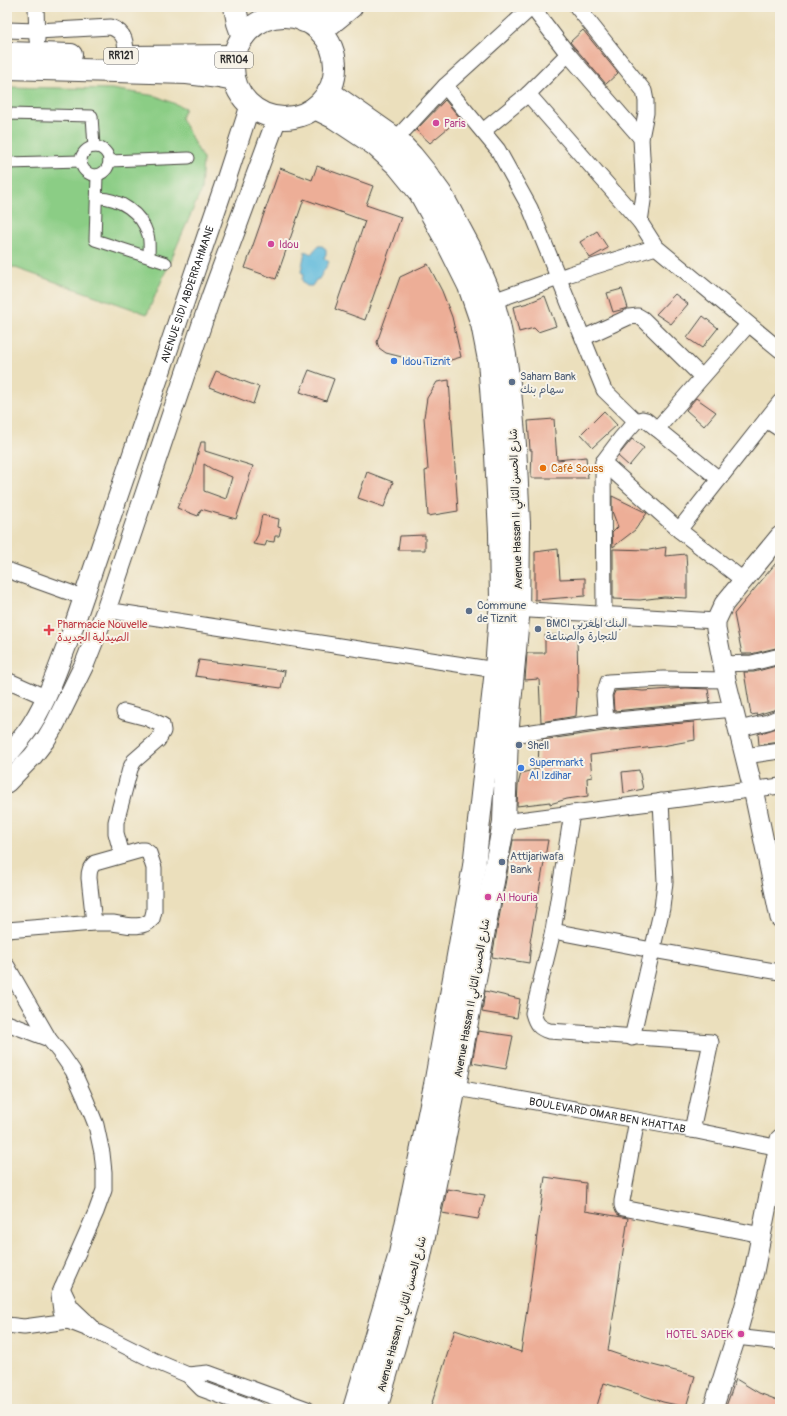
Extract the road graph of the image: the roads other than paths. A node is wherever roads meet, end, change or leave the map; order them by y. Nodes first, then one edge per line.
1 (36, 7) edge
2 (235, 7) edge
3 (242, 7) edge
4 (323, 7) edge
5 (351, 7) edge
6 (532, 7) edge
7 (578, 7) edge
8 (304, 21) junction
9 (7, 30) edge
10 (37, 31) junction
11 (322, 33) junction
12 (244, 39) junction
13 (7, 53) edge
14 (568, 54) junction
15 (126, 57) junction
16 (37, 61) junction
17 (7, 68) edge
18 (234, 80) junction
19 (445, 86) junction
20 (329, 92) junction
21 (528, 94) junction
22 (250, 106) junction
23 (315, 108) junction
24 (7, 114) edge
25 (277, 118) junction
26 (483, 131) junction
27 (641, 138) junction
28 (94, 147) junction
29 (391, 147) junction
30 (189, 158) dead end
31 (81, 161) junction
32 (109, 161) junction
33 (7, 163) edge
34 (97, 175) junction
35 (96, 198) junction
36 (640, 222) junction
37 (656, 247) junction
38 (149, 257) junction
39 (166, 263) dead end
40 (559, 278) junction
41 (493, 301) junction
42 (748, 325) junction
43 (583, 338) junction
44 (780, 350) edge
45 (702, 377) junction
46 (780, 402) edge
47 (766, 420) junction
48 (636, 421) junction
49 (657, 429) junction
50 (780, 430) edge
51 (603, 462) junction
52 (719, 480) junction
53 (124, 483) junction
54 (146, 490) junction
55 (679, 530) junction
56 (780, 536) edge
57 (7, 570) edge
58 (743, 580) junction
59 (84, 598) junction
60 (514, 609) junction
61 (106, 610) junction
62 (604, 615) junction
63 (716, 621) junction
64 (780, 656) edge
65 (496, 670) junction
66 (725, 672) junction
67 (7, 680) edge
68 (45, 698) junction
69 (734, 709) junction
70 (124, 712) dead end
71 (780, 717) edge
72 (606, 721) junction
73 (739, 729) junction
74 (497, 737) junction
75 (780, 751) edge
76 (7, 756) edge
77 (745, 756) junction
78 (7, 783) edge
79 (780, 786) edge
80 (753, 789) junction
81 (661, 801) junction
82 (572, 813) junction
83 (504, 822) junction
84 (122, 855) junction
85 (474, 866) junction
86 (495, 870) junction
87 (780, 918) edge
88 (94, 923) junction
89 (7, 930) edge
90 (553, 930) junction
91 (652, 950) junction
92 (7, 966) edge
93 (780, 972) edge
94 (7, 1023) edge
95 (632, 1038) junction
96 (49, 1039) junction
97 (445, 1086) junction
98 (637, 1120) junction
99 (692, 1130) junction
100 (780, 1145) edge
101 (762, 1235) junction
102 (409, 1257) junction
103 (62, 1287) junction
104 (68, 1321) junction
105 (7, 1325) edge
106 (99, 1333) junction
107 (736, 1337) junction
108 (780, 1342) edge
109 (188, 1375) junction
110 (237, 1384) junction
111 (231, 1400) junction
112 (257, 1409) edge
113 (307, 1409) edge
114 (354, 1409) edge
115 (376, 1409) edge
116 (713, 1409) edge

1 - 10 street
2 - 12 main road, RR104
3 - 12 main road
4 - 8 main road
5 - 11 main road
6 - 14 street
6 - 19 street
7 - 27 street
8 - 11 main road, RR104
8 - 12 main road, RR104
9 - 10 street
10 - 15 street
10 - 16 street
11 - 20 main road, RR104
12 - 15 main road, RR121
12 - 18 main road, RR104
13 - 16 main road, RR121
14 - 21 street
14 - 27 street
15 - 16 main road, RR121
16 - 17 main road, RR121
16 - 18 main road, RR121
18 - 22 main road, RR104
19 - 26 street
19 - 29 street
20 - 23 main road, RR104
20 - 29 main road, Avenue Hassan II شارع الحسن الثاني
21 - 26 street
21 - 36 street
22 - 25 main road, RR104
22 - 53 street, AVENUE SIDI ABDERRAHMANE
23 - 25 main road, RR104
23 - 29 main road, Avenue Hassan II شارع الحسن الثاني
24 - 28 street
25 - 54 street
26 - 40 street
27 - 36 street
28 - 31 street
28 - 32 street
29 - 41 main road, Avenue Hassan II شارع الحسن الثاني
29 - 60 main road, Avenue Hassan II شارع الحسن الثاني
30 - 32 street
31 - 33 street
31 - 34 street
32 - 34 street
34 - 35 street
35 - 38 street
35 - 38 street
36 - 37 street
37 - 40 street
37 - 42 street
38 - 39 street
40 - 41 street
40 - 43 street
41 - 60 main road, Avenue Hassan II شارع الحسن الثاني
42 - 44 street
42 - 45 street
43 - 45 street
43 - 48 street
45 - 49 street
46 - 47 street
47 - 50 street
47 - 52 street
48 - 49 street
48 - 51 street
49 - 52 street
51 - 55 street
51 - 62 street
52 - 55 street
53 - 54 street
53 - 59 street, AVENUE SIDI ABDERRAHMANE
54 - 61 street
55 - 58 street
56 - 58 street
57 - 59 street
58 - 63 street
59 - 68 street, AVENUE SIDI ABDERRAHMANE
60 - 62 street
60 - 65 main road, Avenue Hassan II شارع الحسن الثاني
60 - 74 main road, Avenue Hassan II شارع الحسن الثاني
61 - 65 street
61 - 78 street
62 - 63 street
63 - 66 street
64 - 66 street
65 - 74 main road, Avenue Hassan II شارع الحسن الثاني
66 - 69 street
66 - 72 street
67 - 68 street
68 - 76 street, AVENUE SIDI ABDERRAHMANE
69 - 72 street
69 - 73 street
70 - 84 street
71 - 73 street
72 - 74 street
73 - 77 street
74 - 83 main road, Avenue Hassan II شارع الحسن الثاني
74 - 85 main road, Avenue Hassan II شارع الحسن الثاني
75 - 77 street
77 - 80 street
79 - 80 street
80 - 81 street
80 - 87 street
81 - 82 street
81 - 91 street
82 - 83 street
82 - 90 street
83 - 86 main road, Avenue Hassan II شارع الحسن الثاني
84 - 88 street
84 - 88 street
85 - 86 main road
85 - 97 main road, Avenue Hassan II شارع الحسن الثاني
86 - 97 main road, Avenue Hassan II شارع الحسن الثاني
88 - 89 street
90 - 91 street
90 - 95 street
91 - 93 street
91 - 95 street
92 - 96 street
94 - 96 street
95 - 99 street
96 - 103 street
97 - 98 street, BOULEVARD OMAR BEN KHATTAB
97 - 102 main road, Avenue Hassan II شارع الحسن الثاني
98 - 99 street, BOULEVARD OMAR BEN KHATTAB
98 - 101 street
99 - 100 street, BOULEVARD OMAR BEN KHATTAB
100 - 101 street
101 - 107 street
102 - 114 main road, Avenue Hassan II شارع الحسن الثاني
102 - 115 main road, Avenue Hassan II شارع الحسن الثاني
103 - 104 street
103 - 106 street
104 - 105 street
104 - 106 street
106 - 109 street
107 - 108 street
107 - 116 street
109 - 110 street
109 - 111 street
110 - 111 street
110 - 113 street
111 - 112 street

